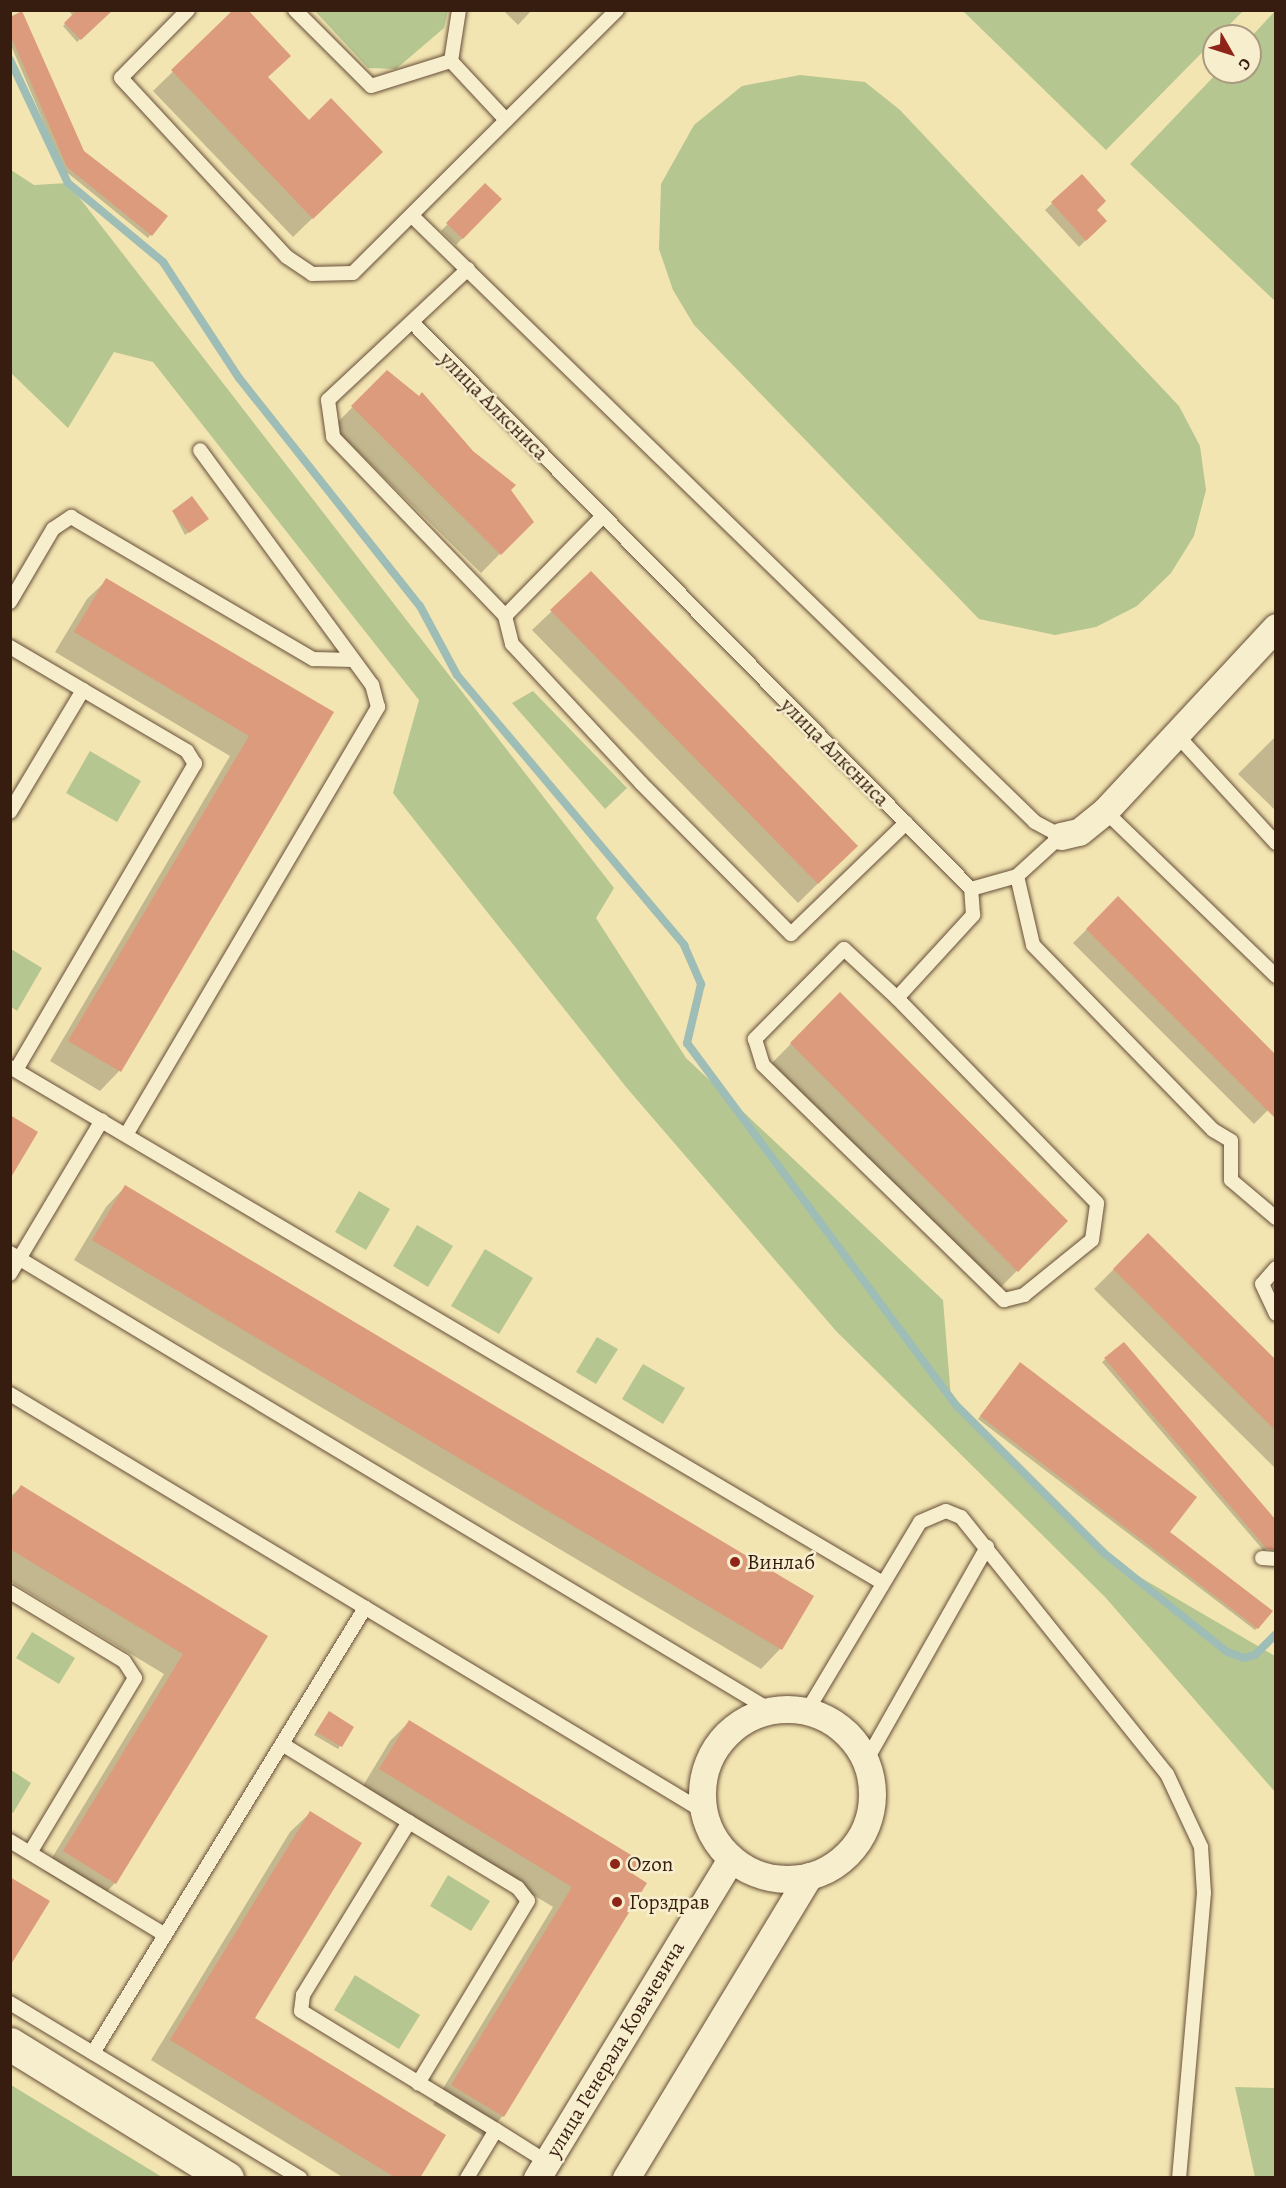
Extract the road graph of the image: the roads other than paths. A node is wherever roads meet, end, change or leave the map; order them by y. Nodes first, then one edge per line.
1 (188, 10) edge
2 (296, 10) edge
3 (459, 10) edge
4 (617, 10) edge
5 (451, 61) junction
6 (506, 120) junction
7 (412, 216) junction
8 (468, 269) junction
9 (412, 322) junction
10 (200, 450) dead end
11 (603, 516) junction
12 (10, 602) edge
13 (505, 616) junction
14 (1275, 627) edge
15 (10, 647) edge
16 (353, 660) junction
17 (83, 690) junction
18 (1176, 734) junction
19 (1105, 811) junction
20 (10, 812) edge
21 (906, 823) junction
22 (1061, 836) junction
23 (1275, 843) edge
24 (1017, 876) junction
25 (971, 889) junction
26 (1275, 976) edge
27 (897, 998) junction
28 (13, 1068) edge
29 (102, 1120) junction
30 (126, 1135) junction
31 (1275, 1218) edge
32 (15, 1256) edge
33 (1275, 1268) edge
34 (10, 1274) edge
35 (1275, 1314) edge
36 (10, 1394) edge
37 (987, 1547) junction
38 (883, 1583) junction
39 (11, 1594) edge
40 (365, 1608) junction
41 (770, 1710) junction
42 (807, 1711) junction
43 (282, 1744) junction
44 (866, 1761) junction
45 (703, 1811) junction
46 (409, 1822) junction
47 (10, 1841) edge
48 (30, 1853) junction
49 (731, 1859) junction
50 (809, 1876) junction
51 (165, 1935) junction
52 (10, 2003) edge
53 (10, 2044) edge
54 (93, 2053) junction
55 (418, 2083) junction
56 (495, 2130) junction
57 (542, 2170) edge
58 (227, 2178) edge
59 (300, 2178) edge
60 (467, 2178) edge
61 (626, 2178) edge
62 (1179, 2178) edge

1 - 7 lane
2 - 5 lane
3 - 5 lane
4 - 6 lane
5 - 6 lane
6 - 7 lane
7 - 8 lane
8 - 9 lane
8 - 22 lane
9 - 11 lane, улица Алксниса
9 - 13 lane
10 - 16 lane
11 - 13 lane
11 - 21 lane, улица Алксниса
12 - 16 lane
13 - 21 lane
14 - 18 street
15 - 17 lane
16 - 30 lane
17 - 20 lane
17 - 28 lane
18 - 19 street
18 - 23 lane
19 - 22 street
19 - 26 lane
21 - 25 lane, улица Алксниса
22 - 24 lane
24 - 25 lane
24 - 31 lane
25 - 27 lane
27 - 27 lane
28 - 29 lane
29 - 30 lane
29 - 32 lane
30 - 38 lane
32 - 34 lane
32 - 41 lane
33 - 35 lane
36 - 40 lane
37 - 38 lane
37 - 44 lane
37 - 62 lane
38 - 42 lane
39 - 48 lane
40 - 43 lane
40 - 45 lane
41 - 42 street
41 - 45 street
42 - 44 street
43 - 46 lane
43 - 51 lane
44 - 50 street
45 - 49 street
46 - 55 lane
46 - 55 lane
47 - 48 lane
48 - 51 lane
49 - 50 street
49 - 57 street, улица Генерала Ковачевича
50 - 61 street
51 - 54 lane
52 - 54 lane
53 - 58 main road
54 - 59 lane
55 - 56 lane
56 - 57 lane
56 - 60 lane

